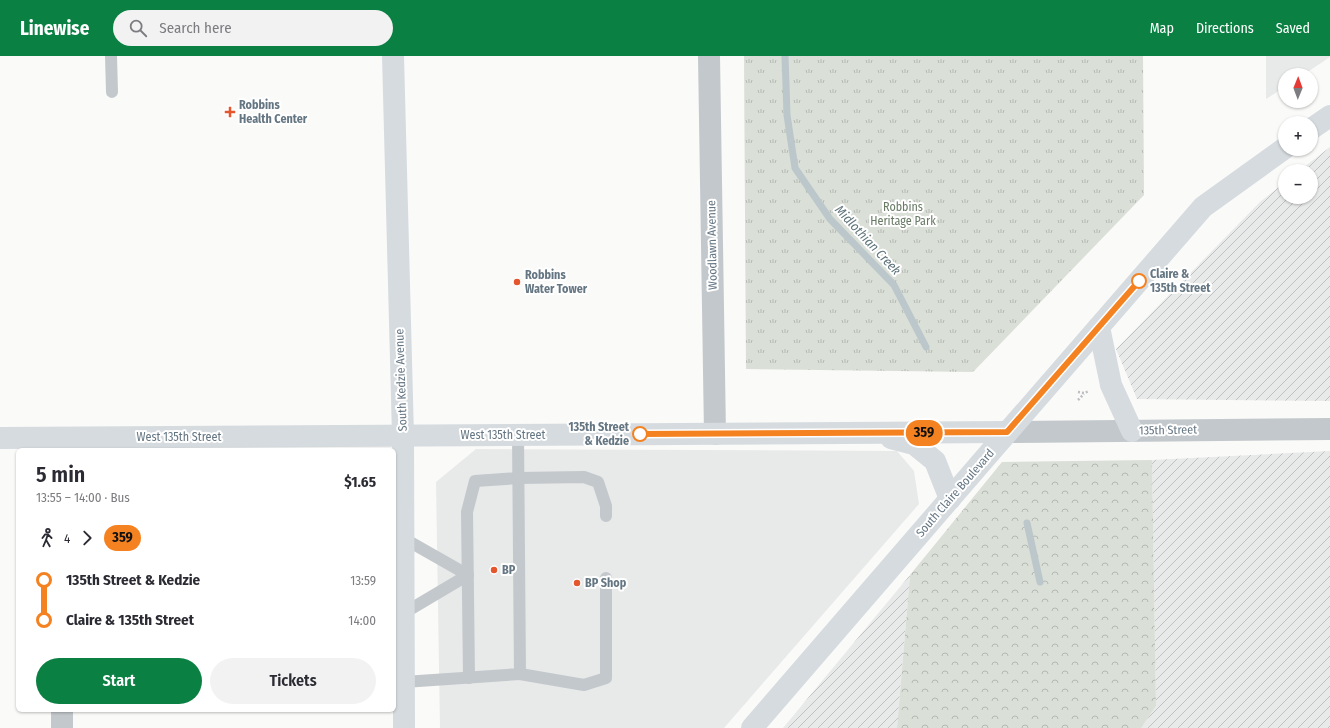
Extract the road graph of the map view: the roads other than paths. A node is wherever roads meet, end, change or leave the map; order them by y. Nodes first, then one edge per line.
1 (111, 56) edge
2 (394, 56) edge
3 (709, 56) edge
4 (112, 92) dead end
5 (1330, 116) edge
6 (1318, 125) edge
7 (1278, 153) edge
8 (1099, 327) junction
9 (1330, 429) edge
10 (1132, 431) junction
11 (1007, 432) junction
12 (871, 433) junction
13 (715, 434) junction
14 (518, 435) junction
15 (403, 436) junction
16 (0, 438) edge
17 (63, 444) edge
18 (519, 478) junction
19 (950, 499) junction
20 (606, 516) dead end
21 (403, 538) junction
22 (468, 575) junction
23 (606, 578) dead end
24 (404, 613) junction
25 (520, 674) junction
26 (469, 678) junction
27 (404, 682) junction
28 (62, 712) edge
29 (62, 728) edge
30 (404, 728) edge
31 (752, 728) edge

1 - 4 lane
2 - 15 street, South Kedzie Avenue
3 - 13 street, Woodlawn Avenue
5 - 6 street
7 - 8 street, South Claire Boulevard
8 - 10 street
8 - 11 street, South Claire Boulevard
9 - 10 street, 135th Street
10 - 11 street, 135th Street
11 - 12 street, West 135th Street
11 - 19 street, South Claire Boulevard
12 - 13 street, West 135th Street
12 - 19 street
13 - 14 street, West 135th Street
14 - 15 street, West 135th Street
14 - 18 lane
15 - 17 street, West 135th Street
15 - 21 street, South Kedzie Avenue
16 - 17 street, West 135th Street
18 - 20 lane
18 - 22 lane
18 - 25 lane
19 - 31 street, South Claire Boulevard
21 - 22 lane
21 - 24 street, South Kedzie Avenue
22 - 24 lane
22 - 26 lane
23 - 25 lane
24 - 27 street, South Kedzie Avenue
25 - 26 lane
26 - 27 lane
27 - 30 street, South Kedzie Avenue
28 - 29 street

